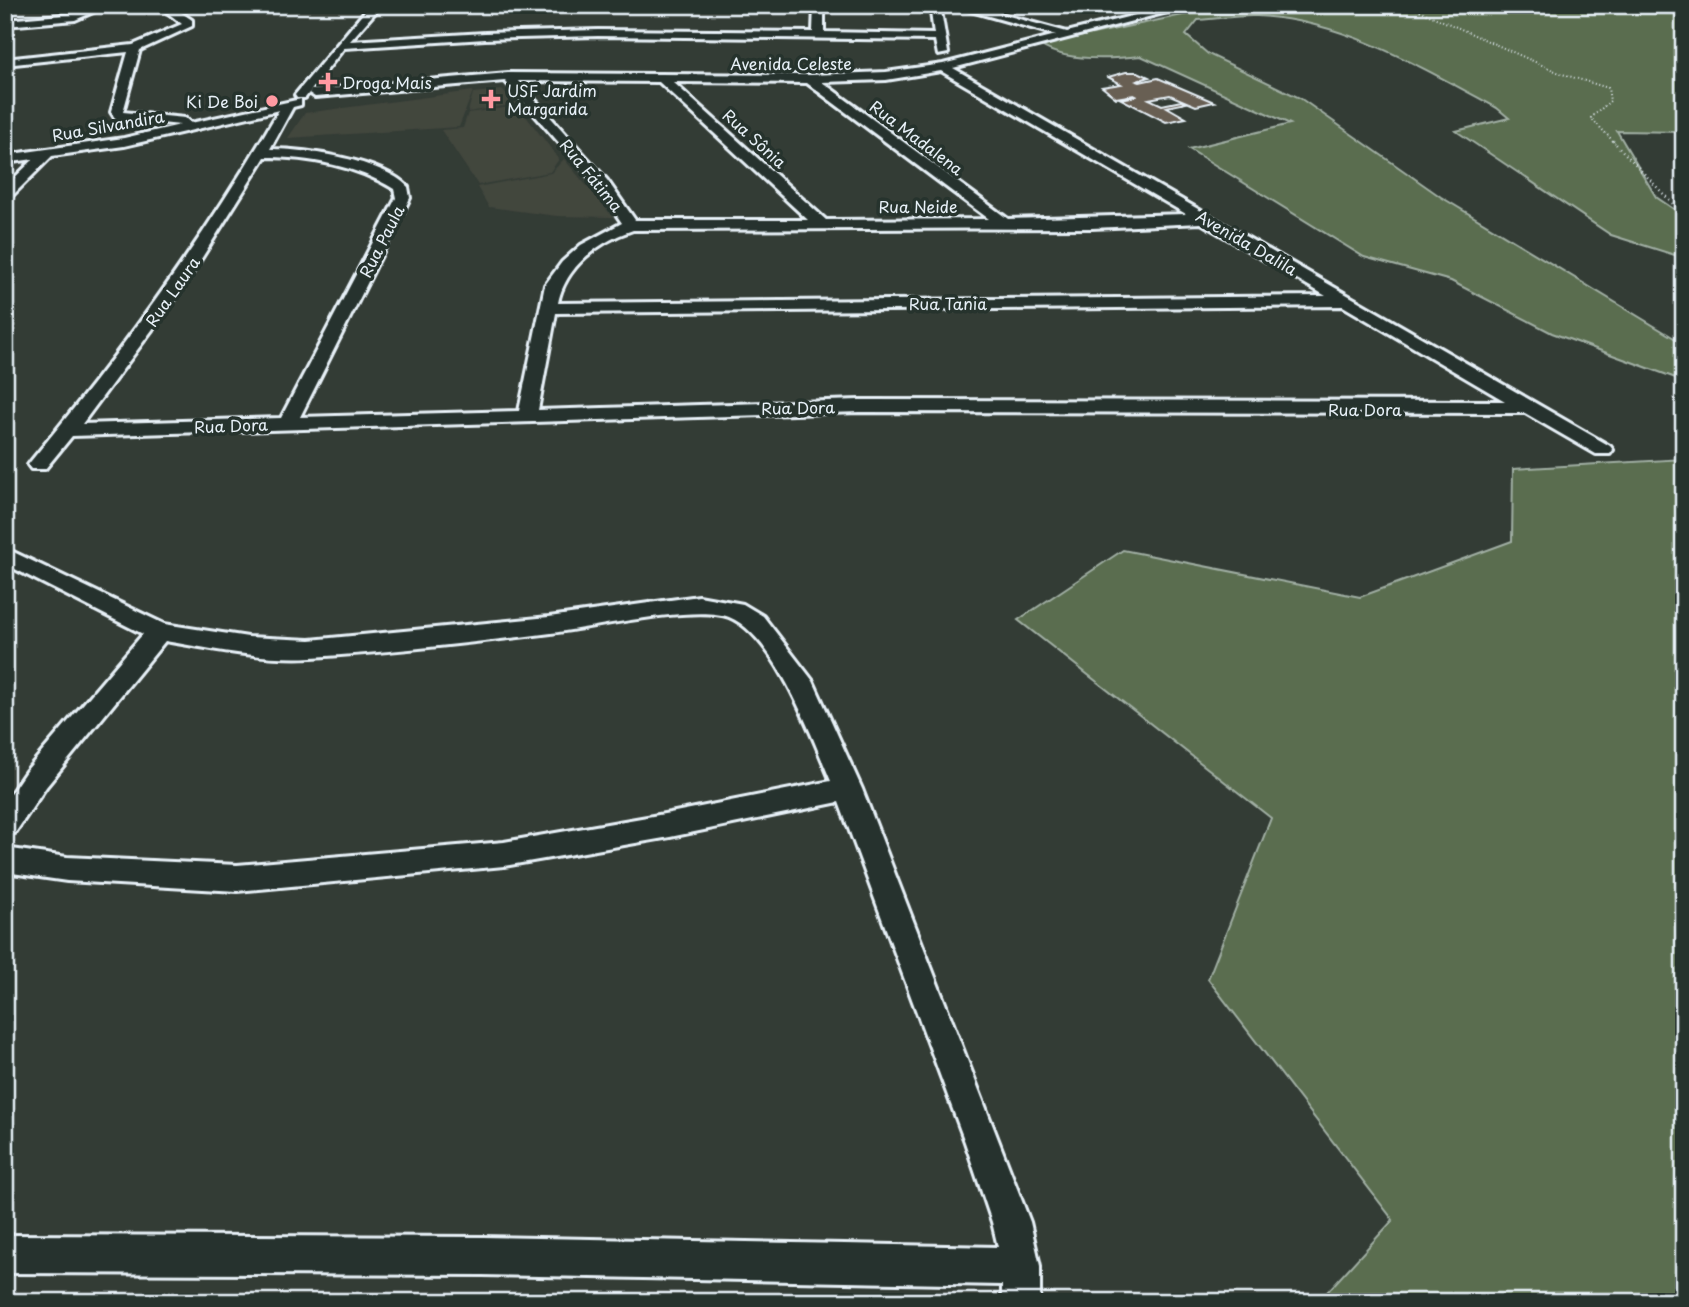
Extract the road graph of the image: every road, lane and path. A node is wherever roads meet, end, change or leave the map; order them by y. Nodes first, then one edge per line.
1 (104, 5) edge
2 (164, 5) edge
3 (401, 5) edge
4 (818, 5) edge
5 (935, 5) edge
6 (956, 5) edge
7 (1189, 5) edge
8 (1407, 5) edge
9 (376, 6) edge
10 (1137, 8) dead end
11 (1158, 13) junction
12 (5, 23) edge
13 (818, 35) junction
14 (1068, 35) junction
15 (939, 37) junction
16 (341, 45) junction
17 (135, 48) junction
18 (5, 62) edge
19 (943, 67) junction
20 (508, 77) junction
21 (662, 78) junction
22 (810, 79) junction
23 (296, 101) junction
24 (207, 123) junction
25 (262, 153) junction
26 (47, 154) junction
27 (5, 159) edge
28 (5, 195) edge
29 (1684, 212) edge
30 (1205, 218) junction
31 (1004, 223) junction
32 (631, 225) junction
33 (823, 225) junction
34 (1347, 301) junction
35 (549, 307) junction
36 (1528, 407) junction
37 (527, 416) junction
38 (287, 424) junction
39 (67, 430) junction
40 (1604, 450) dead end
41 (38, 465) dead end
42 (5, 555) edge
43 (159, 632) junction
44 (848, 789) junction
45 (5, 825) edge
46 (5, 860) edge
47 (5, 1254) edge
48 (1021, 1284) edge

1 - 12 street
2 - 17 street
3 - 9 street
4 - 13 street
5 - 15 street
6 - 14 street
7 - 11 street, Avenida Celeste
8 - 29 path
9 - 16 street, Rua Laura
10 - 11 street
11 - 14 street, Avenida Celeste
13 - 15 street
13 - 16 street
14 - 19 street, Avenida Celeste
15 - 19 street
16 - 23 street, Rua Laura
17 - 18 street
17 - 24 street
19 - 22 street, Avenida Celeste
19 - 30 street, Avenida Dalila
20 - 21 street, Avenida Celeste
20 - 23 street, Avenida Celeste
20 - 32 street, Rua Fátima
21 - 22 street, Avenida Celeste
21 - 33 street, Rua Sônia
22 - 31 street, Rua Madalena
23 - 24 street, Rua Silvandira
23 - 25 street, Rua Laura
24 - 26 street, Rua Silvandira
25 - 38 street, Rua Paula
25 - 39 street, Rua Laura
26 - 27 street, Rua Silvandira
26 - 28 street
30 - 31 street, Rua Neide
30 - 34 street, Avenida Dalila
31 - 33 street, Rua Neide
32 - 33 street, Rua Neide
32 - 35 street, Rua Fátima
34 - 35 street, Rua Tania
34 - 36 street, Avenida Dalila
35 - 37 street, Rua Fátima
36 - 37 street, Rua Dora
36 - 40 street, Avenida Dalila
37 - 38 street, Rua Dora
38 - 39 street, Rua Dora
39 - 41 street, Rua Laura
42 - 43 street
43 - 44 street
43 - 45 street
44 - 46 street
44 - 48 street
47 - 48 street

